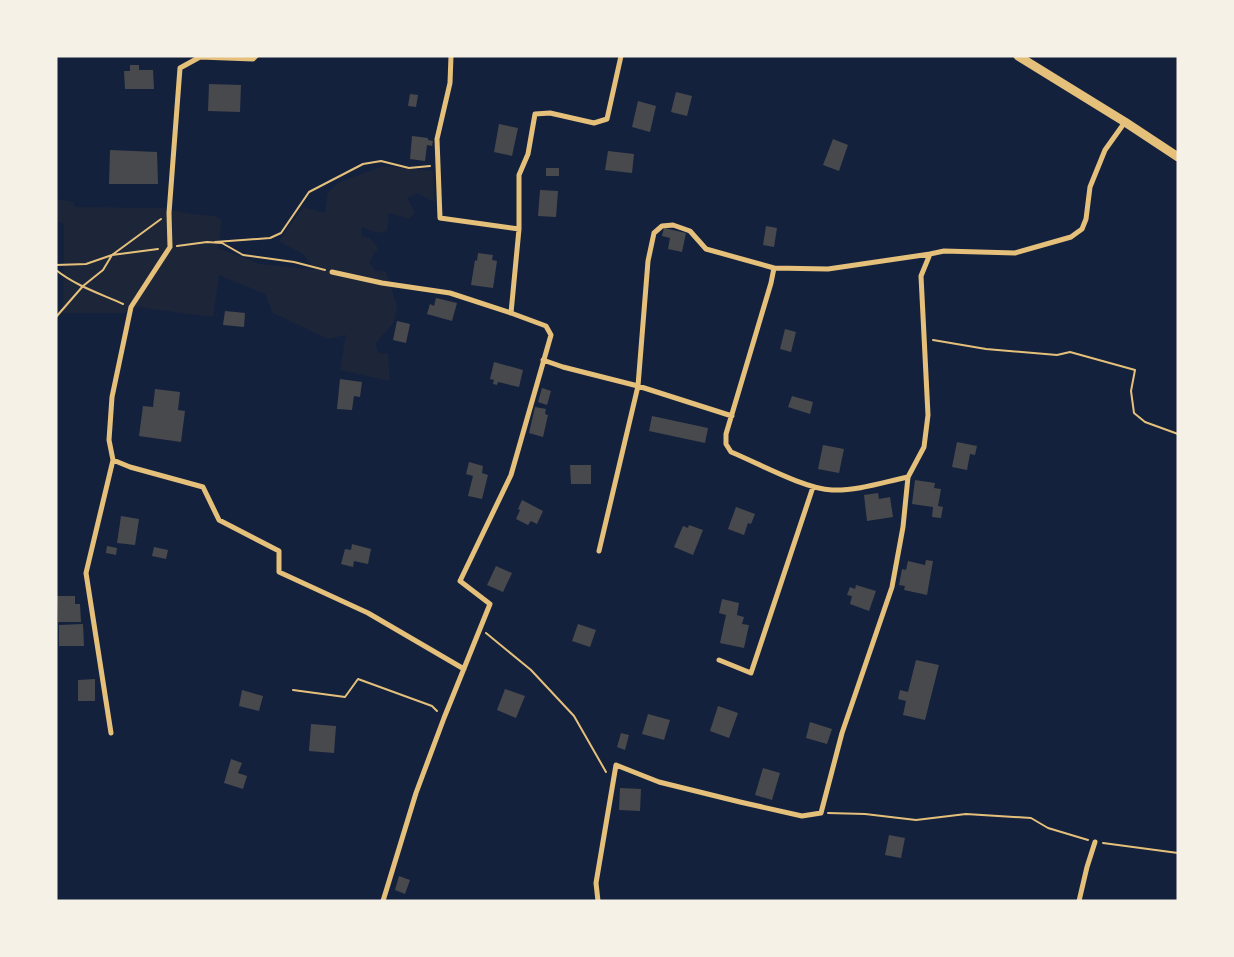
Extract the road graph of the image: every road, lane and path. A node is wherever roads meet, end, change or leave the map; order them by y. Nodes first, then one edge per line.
1 (256, 56) edge
2 (451, 56) edge
3 (622, 56) edge
4 (1018, 56) edge
5 (1126, 122) junction
6 (1178, 157) edge
7 (438, 166) junction
8 (169, 213) junction
9 (519, 229) junction
10 (208, 242) junction
11 (170, 247) junction
12 (930, 254) junction
13 (112, 255) junction
14 (56, 265) edge
15 (774, 268) junction
16 (56, 270) edge
17 (332, 272) joint
18 (83, 286) junction
19 (131, 307) junction
20 (511, 313) junction
21 (56, 317) edge
22 (926, 339) junction
23 (543, 360) junction
24 (638, 386) junction
25 (732, 416) junction
26 (1178, 434) edge
27 (113, 460) junction
28 (908, 477) junction
29 (813, 487) junction
30 (599, 551) dead end
31 (480, 628) junction
32 (719, 660) dead end
33 (464, 669) junction
34 (294, 690) dead end
35 (444, 718) junction
36 (111, 733) dead end
37 (613, 785) junction
38 (821, 813) junction
39 (1095, 842) junction
40 (1178, 854) edge
41 (383, 901) edge
42 (598, 901) edge
43 (1079, 901) edge

1 - 8 street
2 - 7 street
3 - 9 street
4 - 5 main road
5 - 6 main road
5 - 12 street
7 - 9 street
7 - 10 path
8 - 11 street
8 - 13 path
9 - 20 street
10 - 11 path
10 - 17 path
11 - 13 path
11 - 19 street
12 - 15 street
12 - 22 street
13 - 14 path
13 - 18 path
15 - 24 street
15 - 25 street
16 - 18 path
17 - 20 street
18 - 19 path
18 - 21 path
19 - 27 street
20 - 23 street
22 - 26 path
22 - 28 street
23 - 24 street
23 - 31 street
24 - 25 street
24 - 30 street
25 - 29 street
27 - 33 street
27 - 36 street
28 - 29 street
28 - 38 street
29 - 32 street
31 - 33 street
31 - 37 path
33 - 35 street
34 - 35 path
35 - 41 street
37 - 38 street
37 - 42 street
38 - 39 path
39 - 40 path
39 - 43 street

